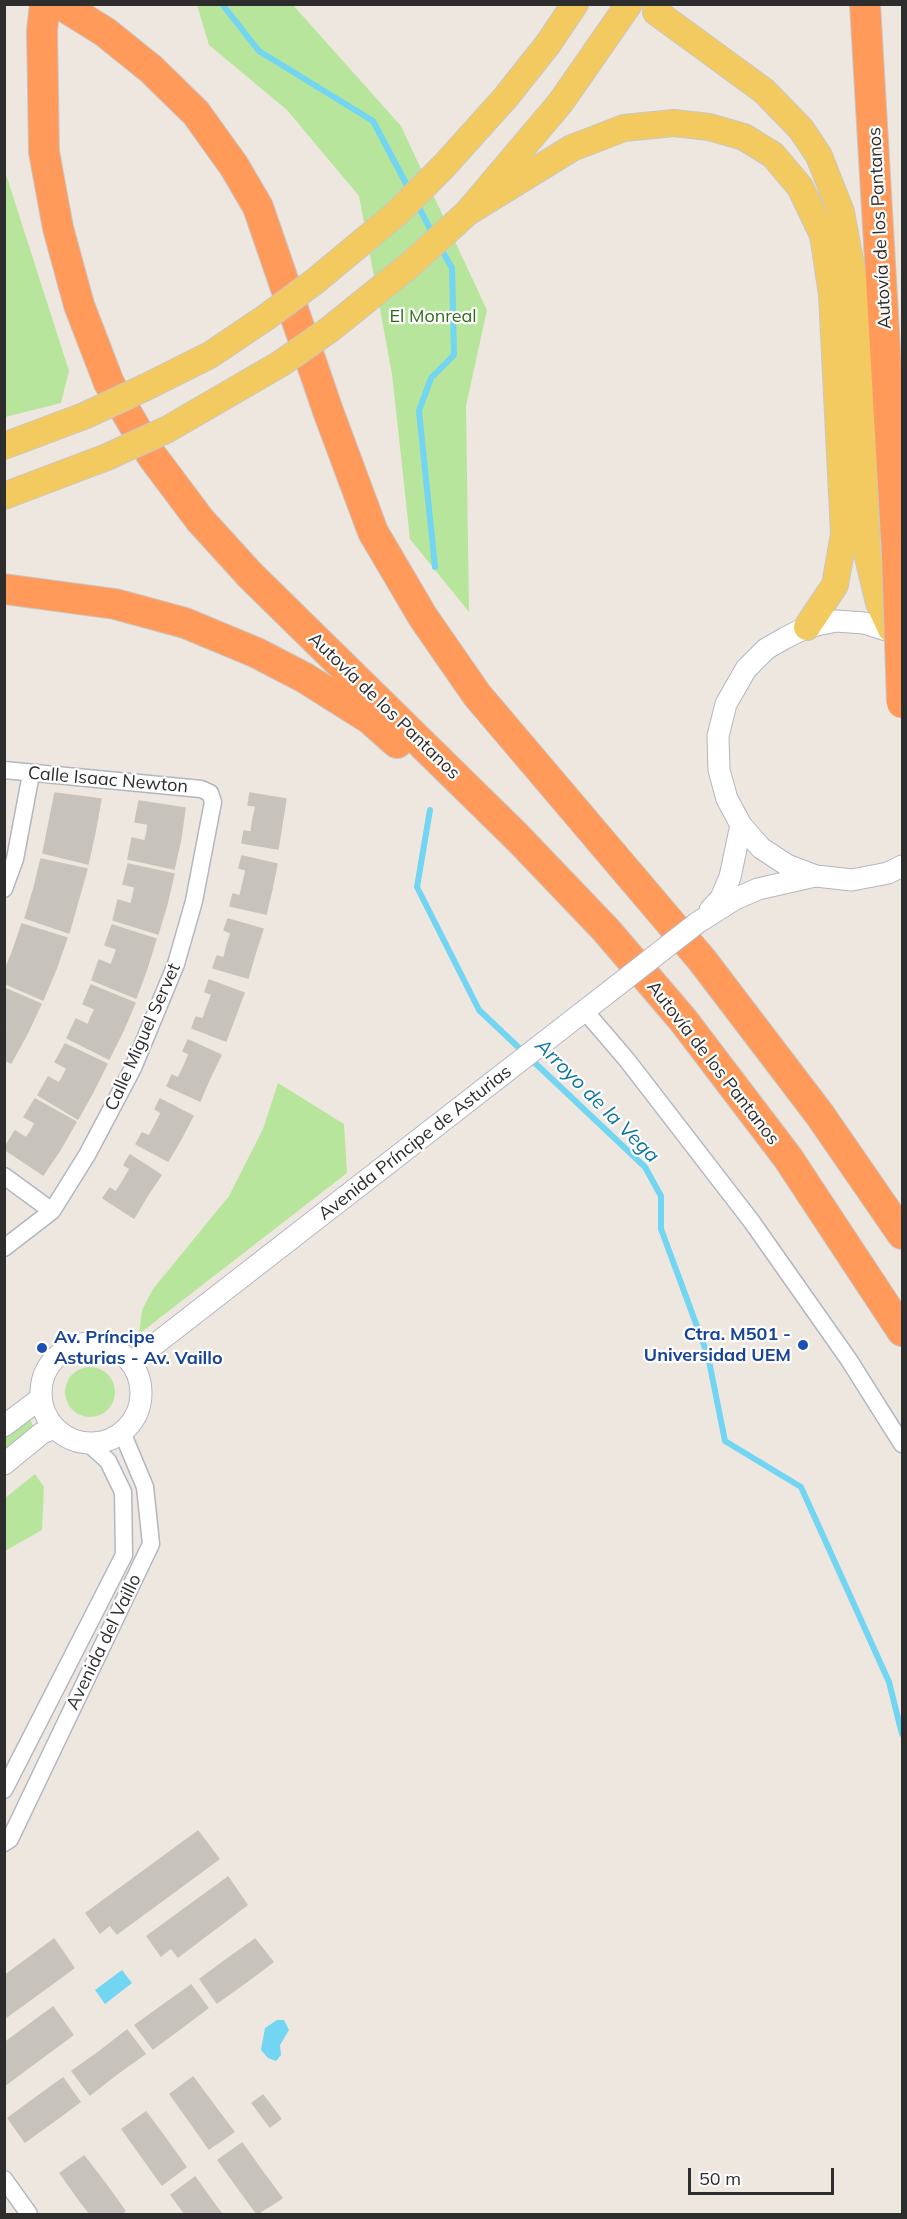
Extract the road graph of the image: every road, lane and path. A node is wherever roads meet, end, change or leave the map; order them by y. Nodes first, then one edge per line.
1 (574, 4) edge
2 (629, 4) edge
3 (866, 4) edge
4 (57, 6) edge
5 (656, 12) dead end
6 (468, 212) junction
7 (4, 446) edge
8 (4, 496) edge
9 (4, 589) edge
10 (807, 627) junction
11 (897, 632) edge
12 (903, 703) edge
13 (4, 770) edge
14 (31, 774) junction
15 (210, 793) joint
16 (741, 825) junction
17 (903, 866) edge
18 (816, 876) junction
19 (4, 890) edge
20 (697, 923) junction
21 (606, 930) junction
22 (585, 1011) junction
23 (4, 1176) edge
24 (51, 1211) junction
25 (903, 1234) edge
26 (4, 1248) edge
27 (903, 1331) edge
28 (131, 1363) junction
29 (41, 1398) junction
30 (10, 1422) edge
31 (55, 1428) junction
32 (122, 1432) junction
33 (88, 1443) junction
34 (903, 1444) edge
35 (4, 1464) edge
36 (4, 1790) edge
37 (4, 1843) edge
38 (4, 2179) edge
39 (29, 2214) edge

1 - 7 main road, bridge
2 - 6 main road
3 - 12 highway, Autovía de los Pantanos, bridge
4 - 21 highway, Autovía de los Pantanos
4 - 25 highway
5 - 11 main road
6 - 8 main road, bridge
6 - 10 main road
9 - 21 highway
10 - 11 street
10 - 16 street
13 - 14 street, Calle Isaac Newton
14 - 15 street, Calle Isaac Newton
14 - 19 street
15 - 24 street, Calle Miguel Servet
16 - 18 street
16 - 20 street, Avenida Príncipe de Asturias
17 - 18 street
18 - 20 street, Avenida Príncipe de Asturias
20 - 22 street, Avenida Príncipe de Asturias, bridge
21 - 27 highway, Autovía de los Pantanos
22 - 28 street, Avenida Príncipe de Asturias
22 - 34 street
23 - 24 street
24 - 26 street, Calle Miguel Servet
28 - 29 street
28 - 32 street
29 - 30 street
29 - 31 street
31 - 33 street
31 - 35 street
32 - 33 street
32 - 37 street, Avenida del Vaillo
33 - 36 street, Avenida del Vaillo
38 - 39 street

